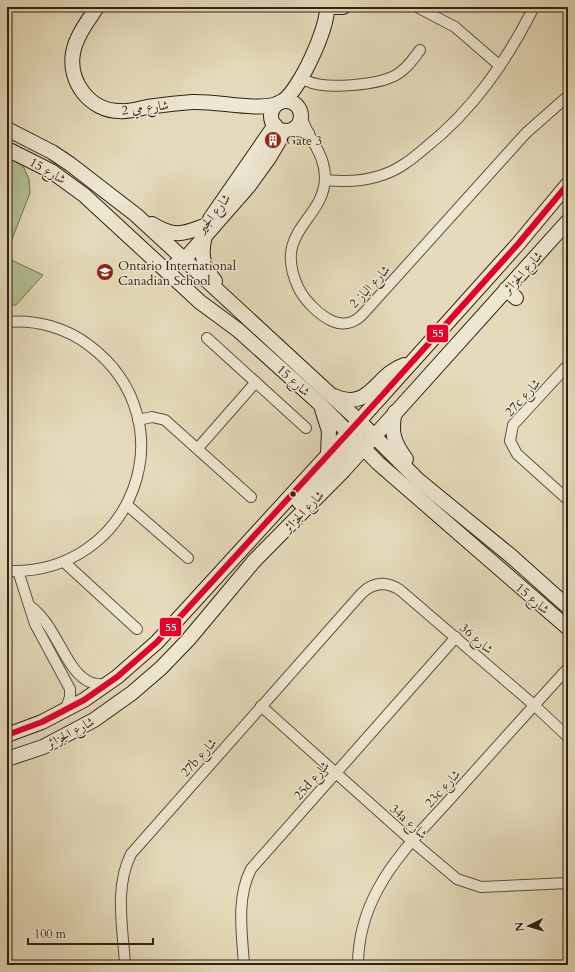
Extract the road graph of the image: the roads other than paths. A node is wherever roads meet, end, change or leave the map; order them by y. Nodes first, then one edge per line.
1 (96, 7) edge
2 (335, 7) edge
3 (417, 7) edge
4 (534, 7) edge
5 (436, 11) edge
6 (420, 50) dead end
7 (500, 66) junction
8 (307, 81) junction
9 (568, 96) edge
10 (289, 106) junction
11 (258, 108) junction
12 (281, 126) junction
13 (7, 129) edge
14 (309, 132) junction
15 (7, 149) edge
16 (325, 180) junction
17 (568, 184) edge
18 (98, 207) junction
19 (136, 215) junction
20 (568, 221) edge
21 (205, 231) junction
22 (179, 259) junction
23 (176, 278) junction
24 (221, 293) junction
25 (7, 322) edge
26 (207, 338) dead end
27 (410, 363) junction
28 (568, 365) edge
29 (256, 382) junction
30 (330, 394) junction
31 (319, 403) junction
32 (395, 412) junction
33 (138, 420) junction
34 (359, 421) junction
35 (306, 428) dead end
36 (373, 435) junction
37 (355, 439) junction
38 (198, 448) junction
39 (328, 453) junction
40 (378, 463) junction
41 (344, 470) junction
42 (418, 480) junction
43 (251, 497) dead end
44 (568, 500) edge
45 (126, 505) junction
46 (188, 558) dead end
47 (254, 561) junction
48 (64, 562) junction
49 (7, 571) edge
50 (18, 571) junction
51 (361, 594) joint
52 (30, 606) junction
53 (568, 607) edge
54 (568, 628) edge
55 (137, 629) dead end
56 (456, 637) junction
57 (568, 668) edge
58 (107, 684) junction
59 (534, 705) junction
60 (261, 706) junction
61 (64, 711) junction
62 (7, 735) edge
63 (568, 737) edge
64 (7, 759) edge
65 (335, 772) junction
66 (412, 841) junction
67 (568, 883) edge
68 (125, 965) edge
69 (244, 965) edge
70 (358, 965) edge

1 - 11 street, شارع مي 2
2 - 8 street
2 - 10 street
3 - 5 street
4 - 7 street
5 - 7 street
6 - 8 street
7 - 16 street
8 - 10 street
9 - 16 street, شارع الباز 2
10 - 11 street, شارع مي 2
10 - 12 street
10 - 12 street
10 - 14 street, شارع الباز 2
11 - 12 street, شارع مي 2
12 - 14 street
12 - 21 street, شارع الجير
13 - 19 street, شارع 15
14 - 16 street, شارع الباز 2
15 - 18 street, شارع 15
17 - 27 street, شارع الجزائر
18 - 22 street
18 - 23 street, شارع 15
19 - 21 street
19 - 22 street, شارع 15
20 - 32 street, شارع الجزائر
21 - 22 street, شارع الجير
21 - 24 street
22 - 23 street
22 - 24 street, شارع 15
23 - 31 street, شارع 15
24 - 30 street, شارع 15
25 - 33 street
26 - 29 street
27 - 30 street
27 - 34 street, شارع الجزائر
28 - 44 street, 27c شارع
29 - 35 street
29 - 38 street
30 - 34 street, شارع 15
31 - 37 street, شارع 15
31 - 39 street
32 - 36 street, شارع الجزائر
32 - 42 street
33 - 38 street
33 - 45 street
34 - 36 street, شارع 15
34 - 37 street, شارع الجزائر
36 - 37 street, شارع الجزائر
36 - 42 street, شارع 15
37 - 39 street, شارع الجزائر
37 - 40 street, شارع 15
37 - 41 street, شارع الجزائر
37 - 47 street
38 - 43 street
39 - 58 street, شارع الجزائر
40 - 41 street
40 - 54 street, شارع 15
41 - 47 street, شارع الجزائر
42 - 53 street, شارع 15
45 - 46 street
45 - 48 street
47 - 64 street, شارع الجزائر
48 - 50 street
48 - 55 street
49 - 50 street
50 - 52 street
51 - 56 street, شارع 36
51 - 60 street, 27b شارع
52 - 58 street
52 - 61 street
56 - 59 street, شارع 36
56 - 65 street, 25d شارع
57 - 59 street, 23c شارع
58 - 61 street, شارع الجزائر
59 - 63 street, شارع 36
59 - 66 street, 23c شارع
60 - 65 street, 34a شارع
60 - 68 street, 27b شارع
61 - 62 street, شارع الجزائر
65 - 66 street, 34a شارع
65 - 69 street, 25d شارع
66 - 67 street, 34a شارع
66 - 70 street, 23c شارع

